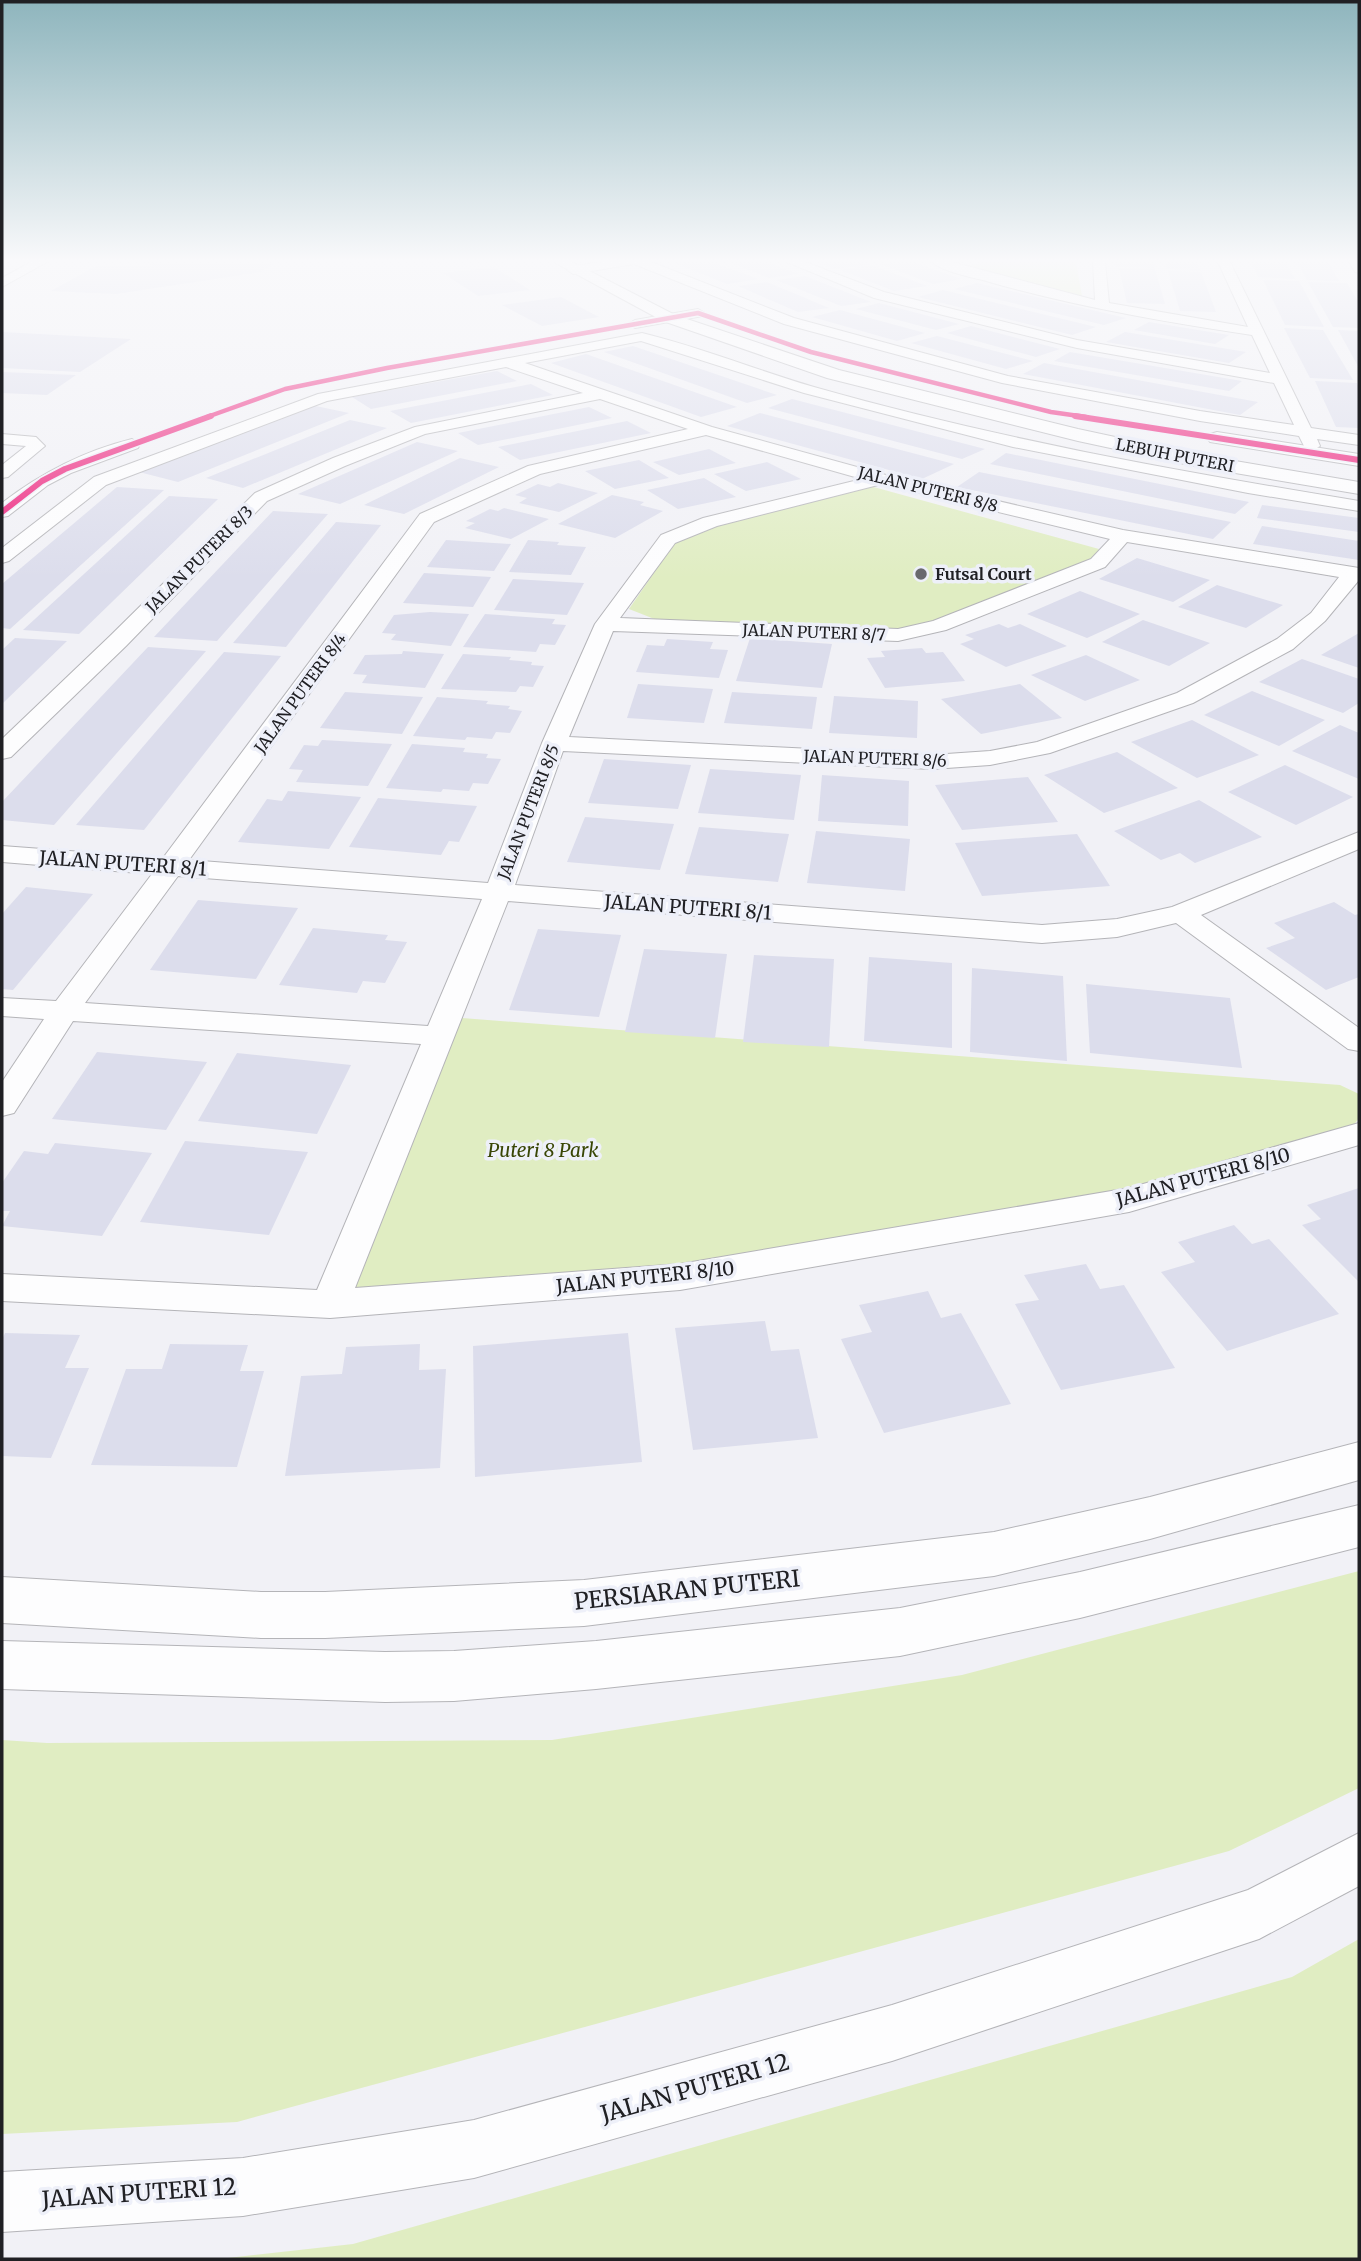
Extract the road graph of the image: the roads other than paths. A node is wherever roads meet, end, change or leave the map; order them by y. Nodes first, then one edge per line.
1 (401, 368) edge
2 (477, 368) edge
3 (522, 368) edge
4 (738, 368) edge
5 (814, 368) edge
6 (873, 368) edge
7 (961, 368) edge
8 (1213, 368) edge
9 (1274, 368) edge
10 (1279, 379) junction
11 (600, 395) junction
12 (1051, 412) junction
13 (992, 415) junction
14 (706, 430) junction
15 (1306, 433) junction
16 (2, 439) edge
17 (1359, 440) edge
18 (1315, 453) junction
19 (1359, 460) edge
20 (1359, 469) edge
21 (2, 473) edge
22 (1359, 478) edge
23 (882, 479) junction
24 (1359, 488) edge
25 (1359, 506) edge
26 (2, 512) edge
27 (1123, 536) junction
28 (2, 557) edge
29 (1356, 574) edge
30 (605, 624) junction
31 (554, 743) junction
32 (2, 752) edge
33 (1359, 840) edge
34 (2, 854) edge
35 (174, 866) junction
36 (498, 893) junction
37 (1181, 913) junction
38 (2, 1007) edge
39 (65, 1010) junction
40 (440, 1036) junction
41 (1359, 1042) edge
42 (2, 1106) edge
43 (1359, 1134) edge
44 (2, 1288) edge
45 (330, 1304) junction
46 (1359, 1461) edge
47 (1359, 1526) edge
48 (2, 1600) edge
49 (2, 1665) edge
50 (1359, 1858) edge
51 (2, 2202) edge

1 - 26 street
2 - 28 street
3 - 11 street, JALAN PUTERI 8/8
4 - 25 street
5 - 13 main road, LEBUH PUTERI
6 - 12 main road, LEBUH PUTERI
7 - 15 street
8 - 10 street
9 - 10 street
10 - 15 street
11 - 14 street, JALAN PUTERI 8/8
11 - 32 street, JALAN PUTERI 8/3
12 - 18 main road, LEBUH PUTERI
12 - 20 main road, LEBUH PUTERI
13 - 22 main road, LEBUH PUTERI
13 - 24 main road, LEBUH PUTERI
14 - 23 street, JALAN PUTERI 8/8
14 - 35 street, JALAN PUTERI 8/4
15 - 17 street
15 - 18 street
16 - 21 street
18 - 19 main road, LEBUH PUTERI
23 - 27 street, JALAN PUTERI 8/8
23 - 30 street, JALAN PUTERI 8/5
27 - 29 street, JALAN PUTERI 8/8
27 - 30 street, JALAN PUTERI 8/7
29 - 31 street, JALAN PUTERI 8/6
30 - 31 street, JALAN PUTERI 8/5
31 - 36 street, JALAN PUTERI 8/5
33 - 37 street, JALAN PUTERI 8/1
34 - 35 street, JALAN PUTERI 8/1
35 - 36 street, JALAN PUTERI 8/1
35 - 39 street, JALAN PUTERI 8/4
36 - 37 street, JALAN PUTERI 8/1
36 - 40 street, JALAN PUTERI 8/5
37 - 41 street
38 - 39 street
39 - 40 street
39 - 42 street, JALAN PUTERI 8/4
40 - 45 street, JALAN PUTERI 8/5
43 - 45 street, JALAN PUTERI 8/10
44 - 45 street, JALAN PUTERI 8/10
46 - 48 main road, PERSIARAN PUTERI
47 - 49 main road
50 - 51 street, JALAN PUTERI 12

